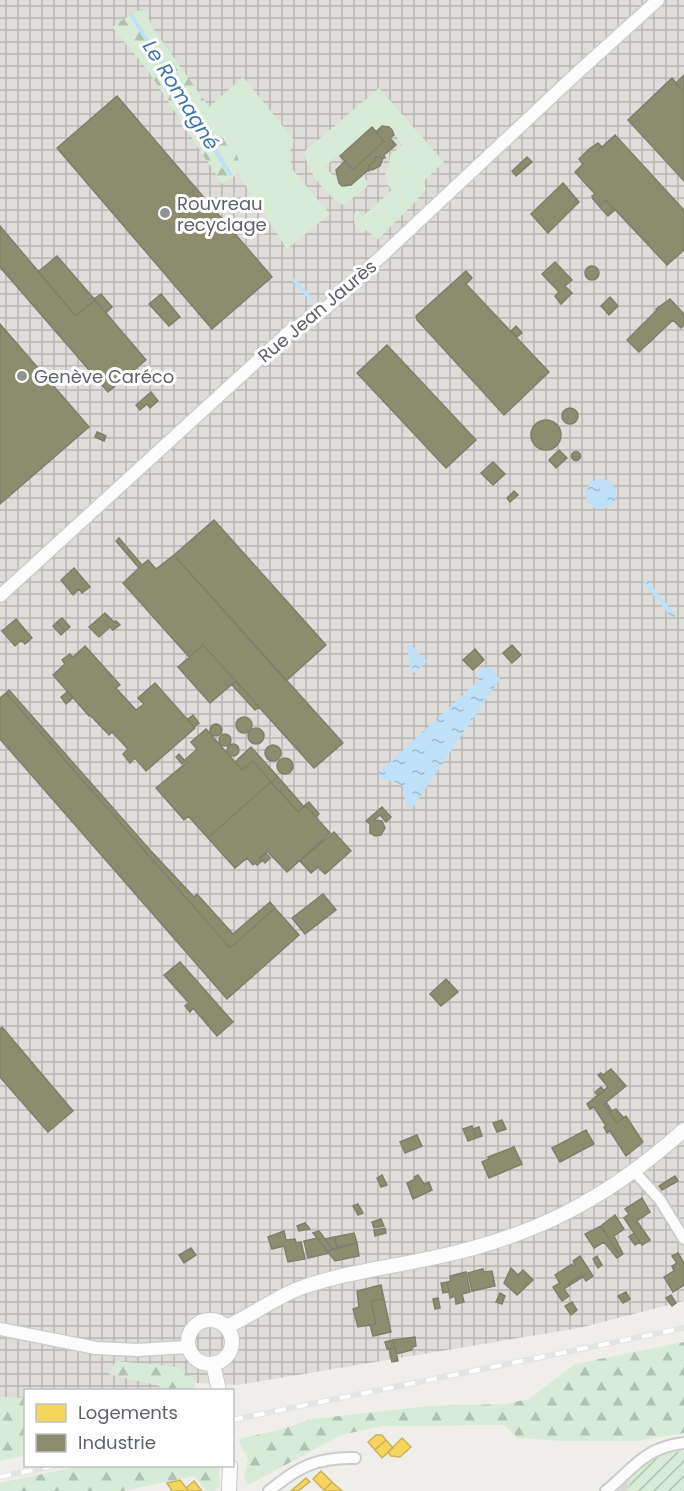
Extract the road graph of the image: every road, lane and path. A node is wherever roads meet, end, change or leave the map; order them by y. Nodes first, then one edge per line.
1 (658, 0) edge
2 (0, 596) edge
3 (684, 1130) edge
4 (634, 1172) junction
5 (684, 1239) edge
6 (226, 1327) junction
7 (0, 1329) edge
8 (187, 1347) junction
9 (213, 1364) junction
10 (219, 1389) edge
11 (684, 1443) edge
12 (355, 1458) dead end
13 (230, 1467) edge
14 (229, 1491) edge
15 (269, 1491) edge
16 (606, 1491) edge

1 - 2 street, Rue Jean Jaurès
3 - 4 main road
4 - 5 street
4 - 6 main road
6 - 8 main road
6 - 9 main road
7 - 8 street
8 - 9 main road
9 - 10 main road
11 - 16 street
12 - 15 street
13 - 14 main road

